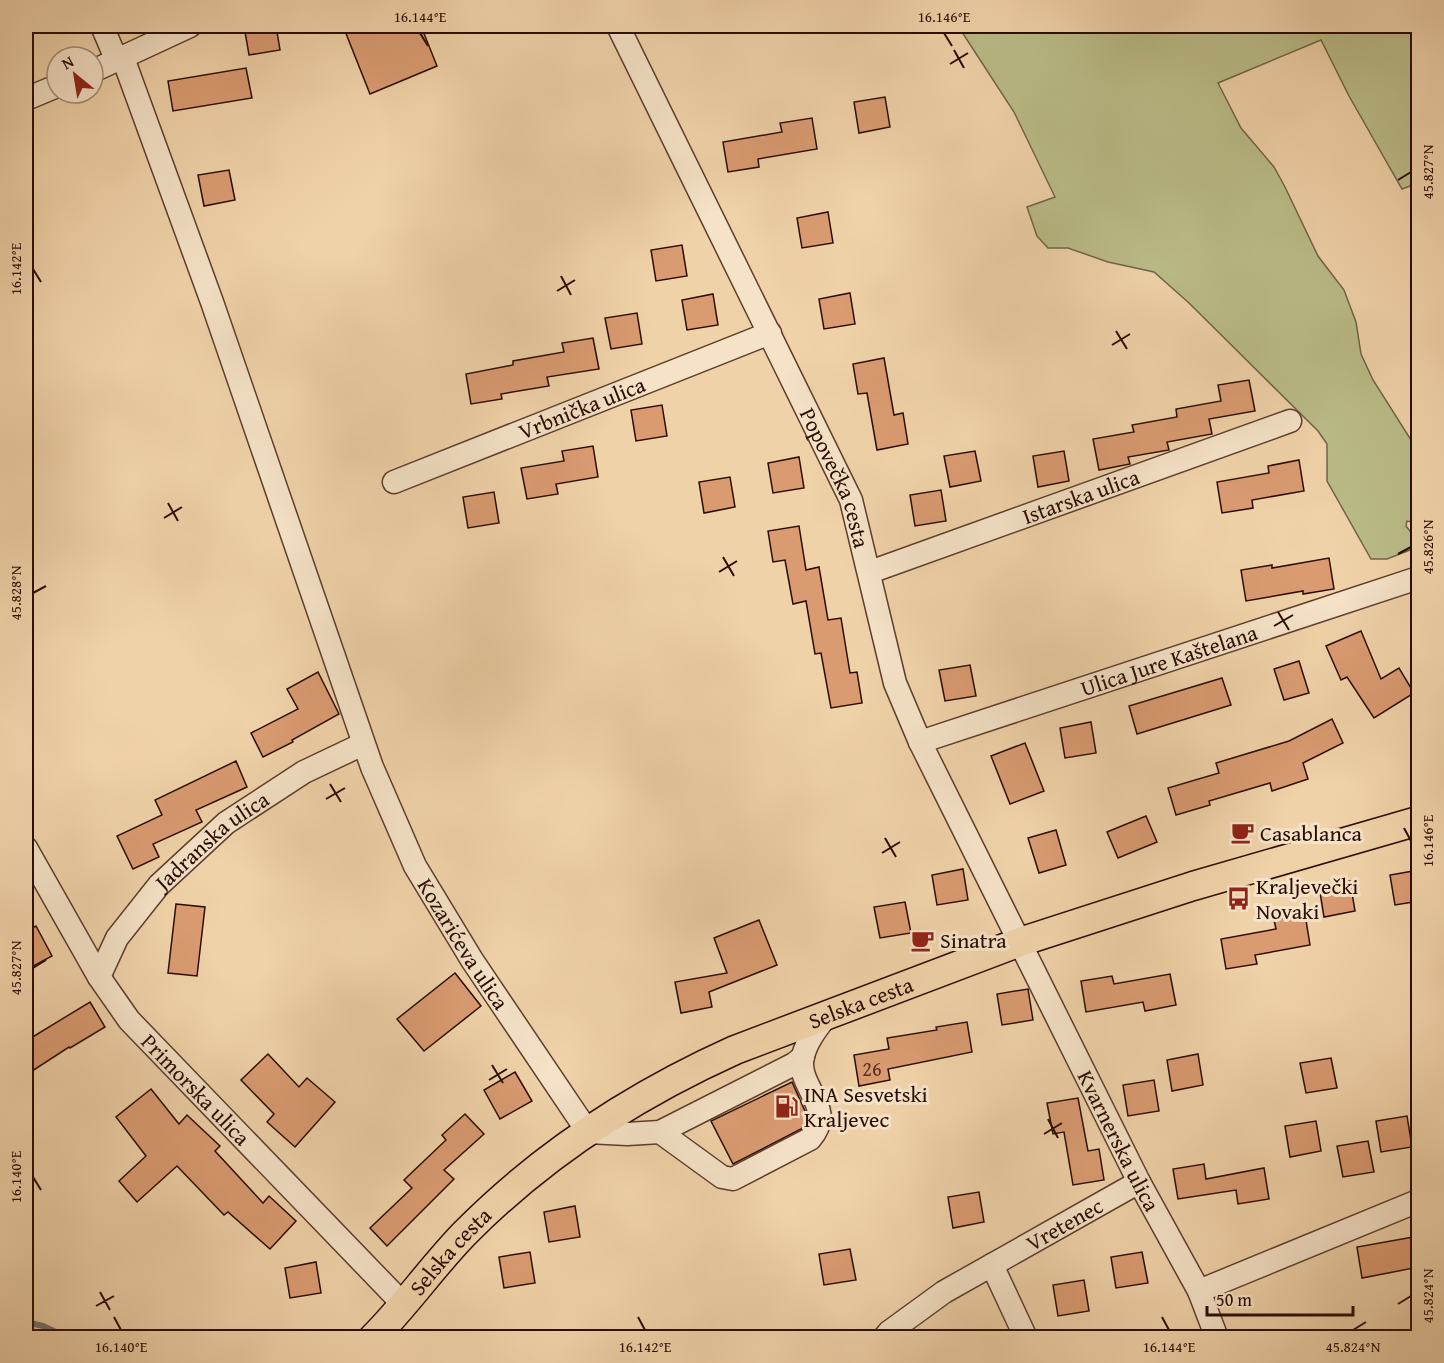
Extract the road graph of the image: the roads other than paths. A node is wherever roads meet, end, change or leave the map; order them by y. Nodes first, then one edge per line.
1 (102, 26) edge
2 (190, 26) edge
3 (618, 26) edge
4 (120, 60) junction
5 (105, 66) edge
6 (45, 91) edge
7 (26, 99) edge
8 (770, 333) junction
9 (1290, 421) dead end
10 (394, 482) dead end
11 (870, 572) junction
12 (1419, 578) edge
13 (920, 742) junction
14 (363, 744) junction
15 (1419, 821) edge
16 (26, 848) edge
17 (1020, 942) junction
18 (99, 977) junction
19 (827, 1014) junction
20 (803, 1057) junction
21 (588, 1132) junction
22 (660, 1132) junction
23 (1138, 1182) junction
24 (1419, 1201) edge
25 (992, 1265) junction
26 (1199, 1291) junction
27 (403, 1304) junction
28 (378, 1334) edge
29 (884, 1338) edge
30 (1026, 1338) edge
31 (1216, 1338) edge

1 - 4 street
2 - 4 street
3 - 8 street, Popovečka cesta
4 - 5 street
4 - 14 street, Kozarićeva ulica
6 - 7 street
8 - 10 street, Vrbnička ulica
8 - 11 street, Popovečka cesta
9 - 11 street, Istarska ulica
11 - 13 street, Popovečka cesta
12 - 13 street, Ulica Jure Kaštelana
13 - 17 street, Popovečka cesta
14 - 18 street, Jadranska ulica
14 - 21 street, Kozarićeva ulica
15 - 17 main road, Selska cesta
16 - 18 street, Primorska ulica
17 - 19 main road, Selska cesta
17 - 23 street, Kvarnerska ulica
18 - 27 street, Primorska ulica
19 - 20 street
19 - 21 main road, Selska cesta
20 - 22 street
20 - 22 street
21 - 22 street
21 - 27 main road, Selska cesta
23 - 25 street, Vretenec
23 - 26 street, Kvarnerska ulica
24 - 26 street
25 - 29 street, Vretenec
25 - 30 street
26 - 31 street, Kvarnerska ulica
27 - 28 main road, Selska cesta

